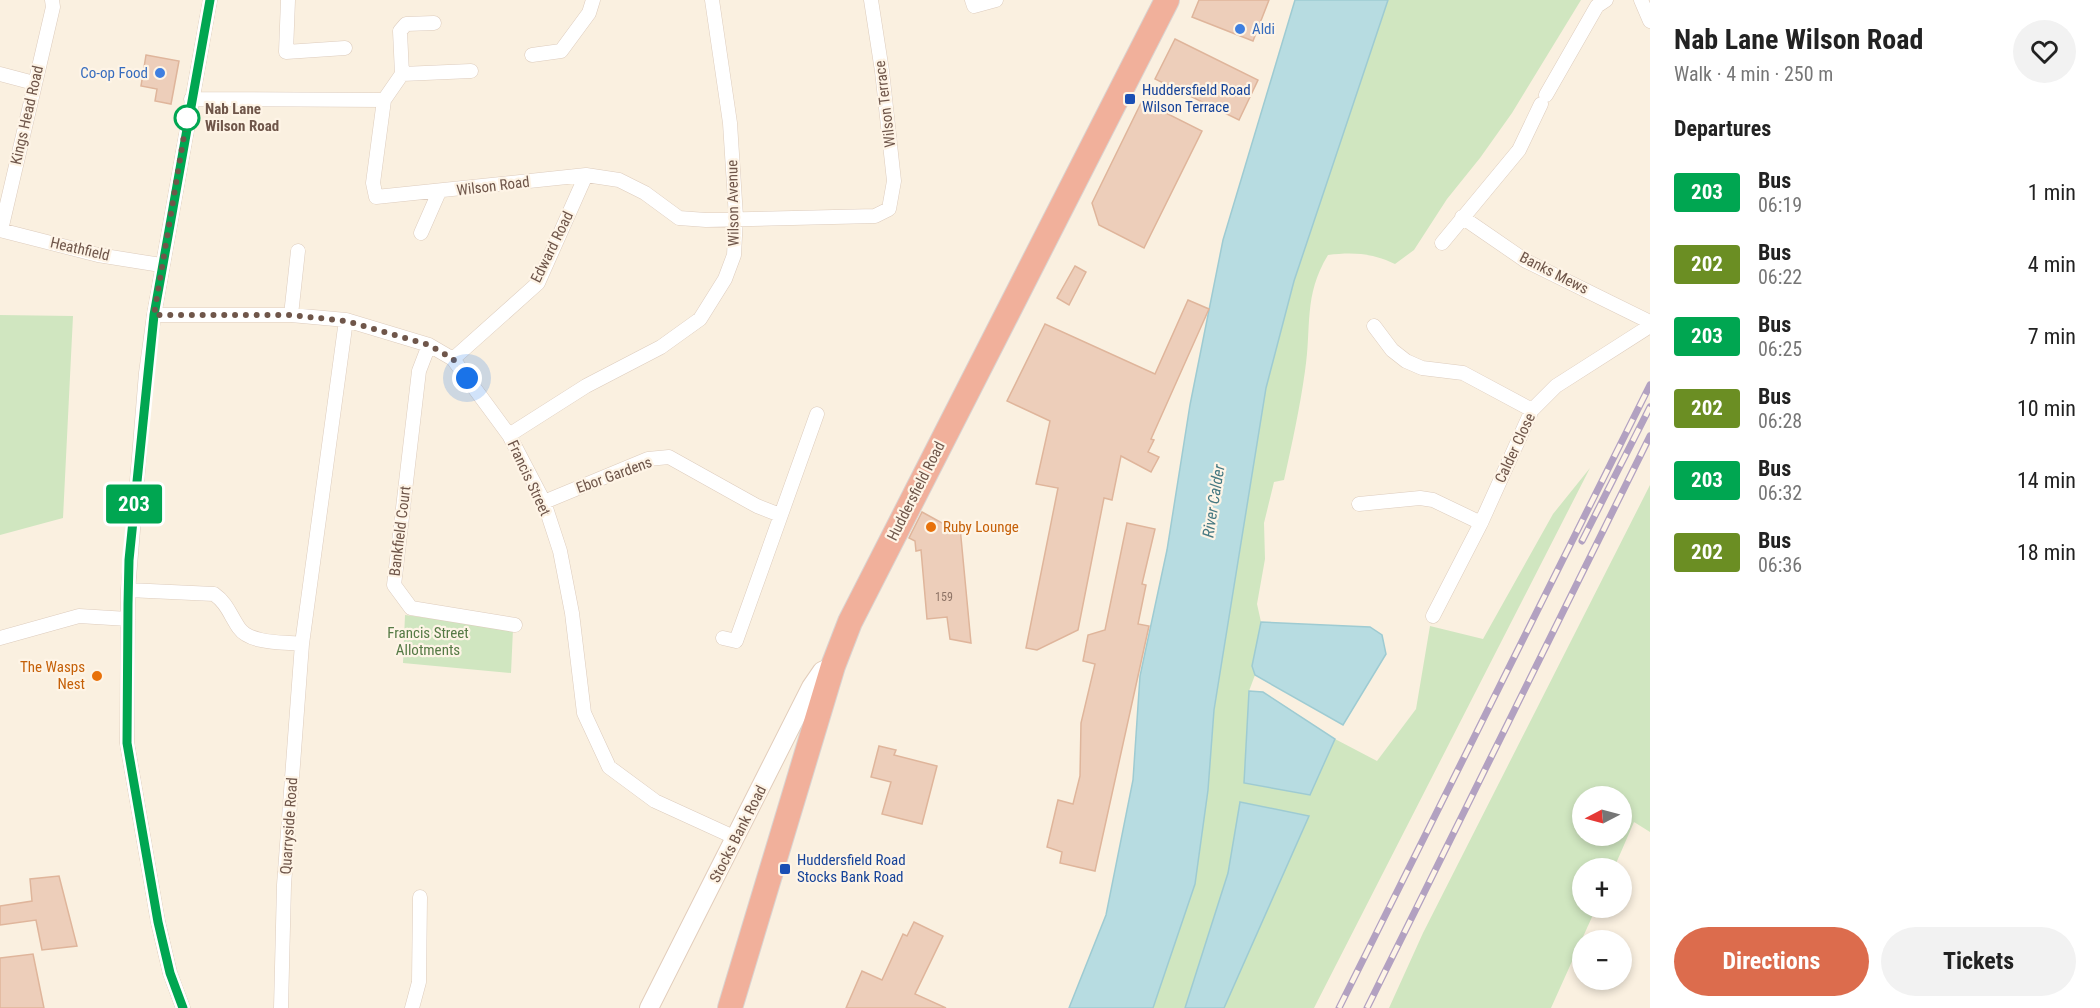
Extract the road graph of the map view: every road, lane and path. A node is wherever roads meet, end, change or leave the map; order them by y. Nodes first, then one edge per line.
1 (52, 0) edge
2 (210, 0) edge
3 (288, 0) edge
4 (593, 0) edge
5 (712, 0) edge
6 (871, 0) edge
7 (972, 0) edge
8 (996, 0) edge
9 (1167, 0) edge
10 (1606, 0) edge
11 (1641, 0) edge
12 (1650, 21) edge
13 (434, 23) dead end
14 (345, 48) dead end
15 (532, 55) dead end
16 (471, 71) dead end
17 (0, 74) edge
18 (402, 74) junction
19 (34, 83) junction
20 (191, 99) junction
21 (384, 100) junction
22 (586, 176) junction
23 (439, 192) junction
24 (889, 208) joint
25 (736, 217) junction
26 (1462, 217) junction
27 (1, 230) edge
28 (421, 233) dead end
29 (1442, 243) dead end
30 (298, 251) dead end
31 (161, 265) junction
32 (154, 315) junction
33 (291, 315) junction
34 (346, 321) junction
35 (1650, 323) edge
36 (1374, 326) dead end
37 (429, 345) junction
38 (453, 359) junction
39 (1533, 410) junction
40 (816, 414) dead end
41 (509, 435) junction
42 (544, 502) junction
43 (1359, 504) dead end
44 (780, 515) junction
45 (1480, 524) junction
46 (128, 590) junction
47 (1433, 616) dead end
48 (128, 619) junction
49 (515, 625) dead end
50 (0, 638) edge
51 (723, 638) dead end
52 (302, 644) junction
53 (833, 666) junction
54 (736, 838) junction
55 (420, 897) dead end
56 (183, 1008) edge
57 (281, 1008) edge
58 (412, 1008) edge
59 (649, 1008) edge
60 (730, 1008) edge

1 - 19 street, Kings Head Road
2 - 20 street
3 - 14 street
4 - 15 street
5 - 25 street, Wilson Avenue
6 - 24 street, Wilson Terrace
7 - 8 street
9 - 53 highway, Huddersfield Road
10 - 26 street
11 - 12 street
13 - 18 street
16 - 18 street
17 - 19 street
18 - 21 street
19 - 27 street, Kings Head Road
20 - 21 street
20 - 31 street
21 - 23 street, Wilson Road
22 - 23 street, Wilson Road
22 - 25 street, Wilson Road
22 - 38 street, Edward Road
23 - 28 street
24 - 25 street, Wilson Road
25 - 41 street, Wilson Avenue
26 - 29 street
26 - 35 street, Banks Mews
27 - 31 street, Heathfield
30 - 33 street
31 - 32 street
32 - 33 street, Francis Street
32 - 46 street
33 - 34 street, Francis Street
34 - 37 street, Francis Street
34 - 52 street, Quarryside Road
35 - 39 street, Calder Close
36 - 39 street
37 - 38 street, Francis Street
37 - 49 street, Bankfield Court
38 - 41 street, Francis Street
39 - 45 street, Calder Close
40 - 44 street
41 - 42 street, Francis Street
42 - 44 street, Ebor Gardens
42 - 54 street, Francis Street
43 - 45 street
44 - 51 street
45 - 47 street, Calder Close
46 - 48 street
46 - 52 street
48 - 50 street
48 - 56 street
52 - 57 street, Quarryside Road
53 - 54 street, Stocks Bank Road
53 - 60 highway, Huddersfield Road
54 - 59 street, Stocks Bank Road
55 - 58 street

